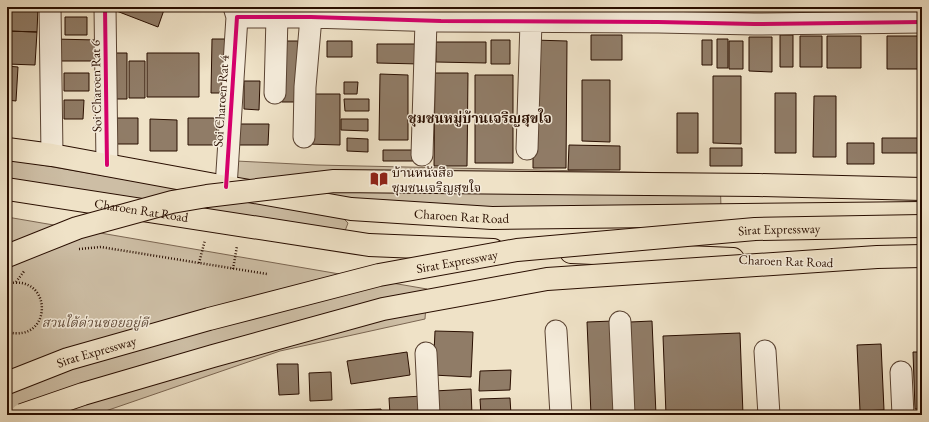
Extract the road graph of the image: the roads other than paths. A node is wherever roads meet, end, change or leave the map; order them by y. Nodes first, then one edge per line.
1 (50, 7) edge
2 (105, 7) edge
3 (236, 12) edge
4 (281, 14) edge
5 (570, 14) edge
6 (658, 14) edge
7 (842, 15) edge
8 (436, 16) edge
9 (754, 16) edge
10 (311, 17) junction
11 (531, 22) junction
12 (922, 22) edge
13 (275, 94) dead end
14 (304, 137) dead end
15 (7, 149) edge
16 (528, 149) dead end
17 (52, 155) junction
18 (422, 155) dead end
19 (107, 165) junction
20 (226, 187) junction
21 (7, 189) edge
22 (922, 189) edge
23 (371, 210) junction
24 (922, 213) edge
25 (922, 226) edge
26 (369, 245) junction
27 (7, 256) edge
28 (922, 256) edge
29 (922, 266) edge
30 (620, 322) dead end
31 (556, 331) dead end
32 (765, 351) dead end
33 (426, 353) dead end
34 (901, 372) dead end
35 (7, 383) edge
36 (22, 415) edge
37 (429, 415) edge
38 (561, 415) edge
39 (624, 415) edge
40 (768, 415) edge
41 (903, 415) edge

1 - 17 street
2 - 19 street, Soi Charoen Rat 6
3 - 4 street
3 - 20 street, Soi Charoen Rat 4
4 - 10 street
4 - 13 street
5 - 6 street
5 - 11 street
6 - 9 street
7 - 9 street
7 - 12 street
8 - 10 street
8 - 11 street
8 - 18 street
10 - 14 street
11 - 16 street
15 - 17 main road, Charoen Rat Road
17 - 19 main road, Charoen Rat Road
19 - 20 main road, Charoen Rat Road
20 - 23 main road, Charoen Rat Road
21 - 26 main road, Charoen Rat Road
22 - 27 main road, bridge
23 - 24 main road, Charoen Rat Road
23 - 26 main road
25 - 35 main road, Sirat Expressway, bridge
26 - 29 main road, Charoen Rat Road
28 - 36 main road, bridge
30 - 39 street
31 - 38 street
32 - 40 street
33 - 37 street
34 - 41 street

